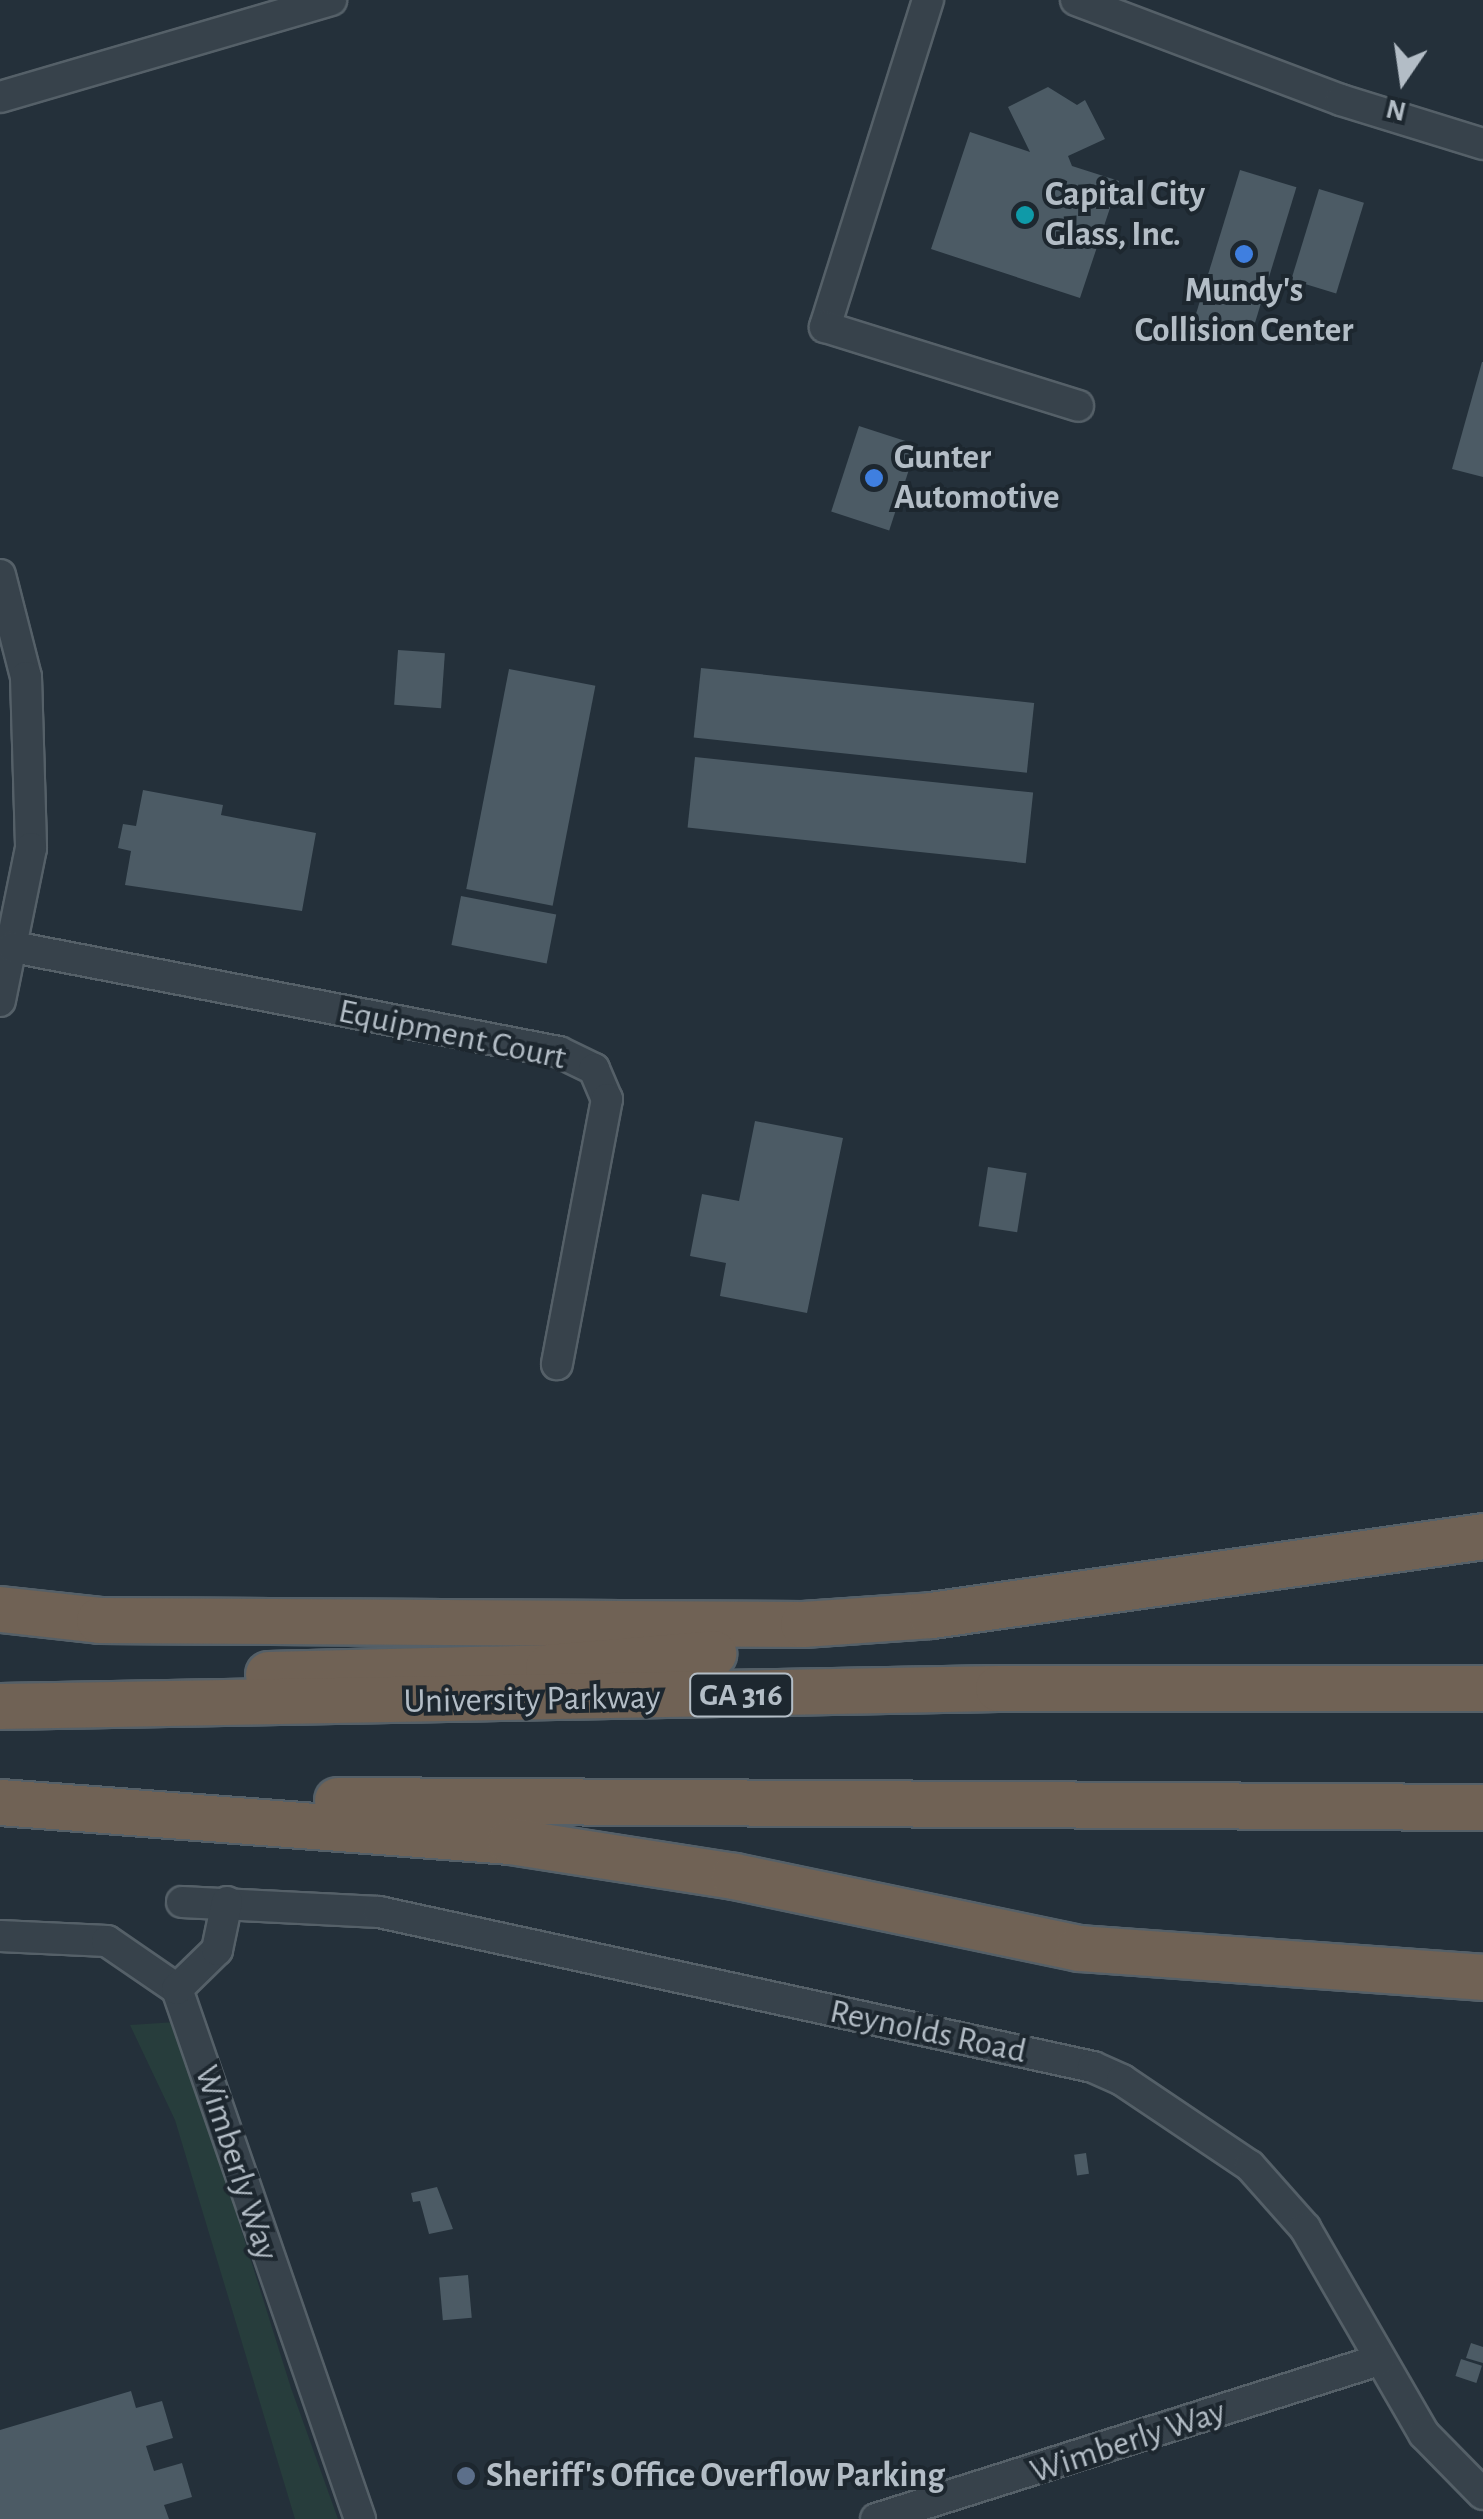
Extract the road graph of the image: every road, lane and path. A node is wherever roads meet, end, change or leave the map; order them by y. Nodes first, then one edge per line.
1 (331, 0) edge
2 (928, 0) edge
3 (1076, 0) edge
4 (0, 98) edge
5 (1483, 144) edge
6 (1078, 406) dead end
7 (0, 575) edge
8 (13, 946) junction
9 (0, 1001) edge
10 (557, 1364) dead end
11 (1483, 1536) edge
12 (0, 1609) edge
13 (931, 1616) junction
14 (0, 1680) edge
15 (1483, 1688) edge
16 (0, 1706) edge
17 (0, 1800) edge
18 (1483, 1807) edge
19 (182, 1902) dead end
20 (227, 1902) junction
21 (0, 1936) edge
22 (1483, 1977) edge
23 (177, 1989) junction
24 (1379, 2360) junction
25 (1483, 2494) edge
26 (360, 2519) edge
27 (876, 2519) edge

1 - 4 street
2 - 6 street
3 - 5 street
7 - 8 street
8 - 9 street
8 - 10 street, Equipment Court
11 - 13 highway
12 - 13 highway
13 - 14 highway
15 - 16 highway, University Parkway / GA 316
17 - 18 highway
17 - 22 highway
19 - 20 street, Reynolds Road
20 - 23 street
20 - 24 street, Reynolds Road
21 - 23 street
23 - 26 street, Wimberly Way
24 - 25 street, Reynolds Road
24 - 27 street, Wimberly Way

